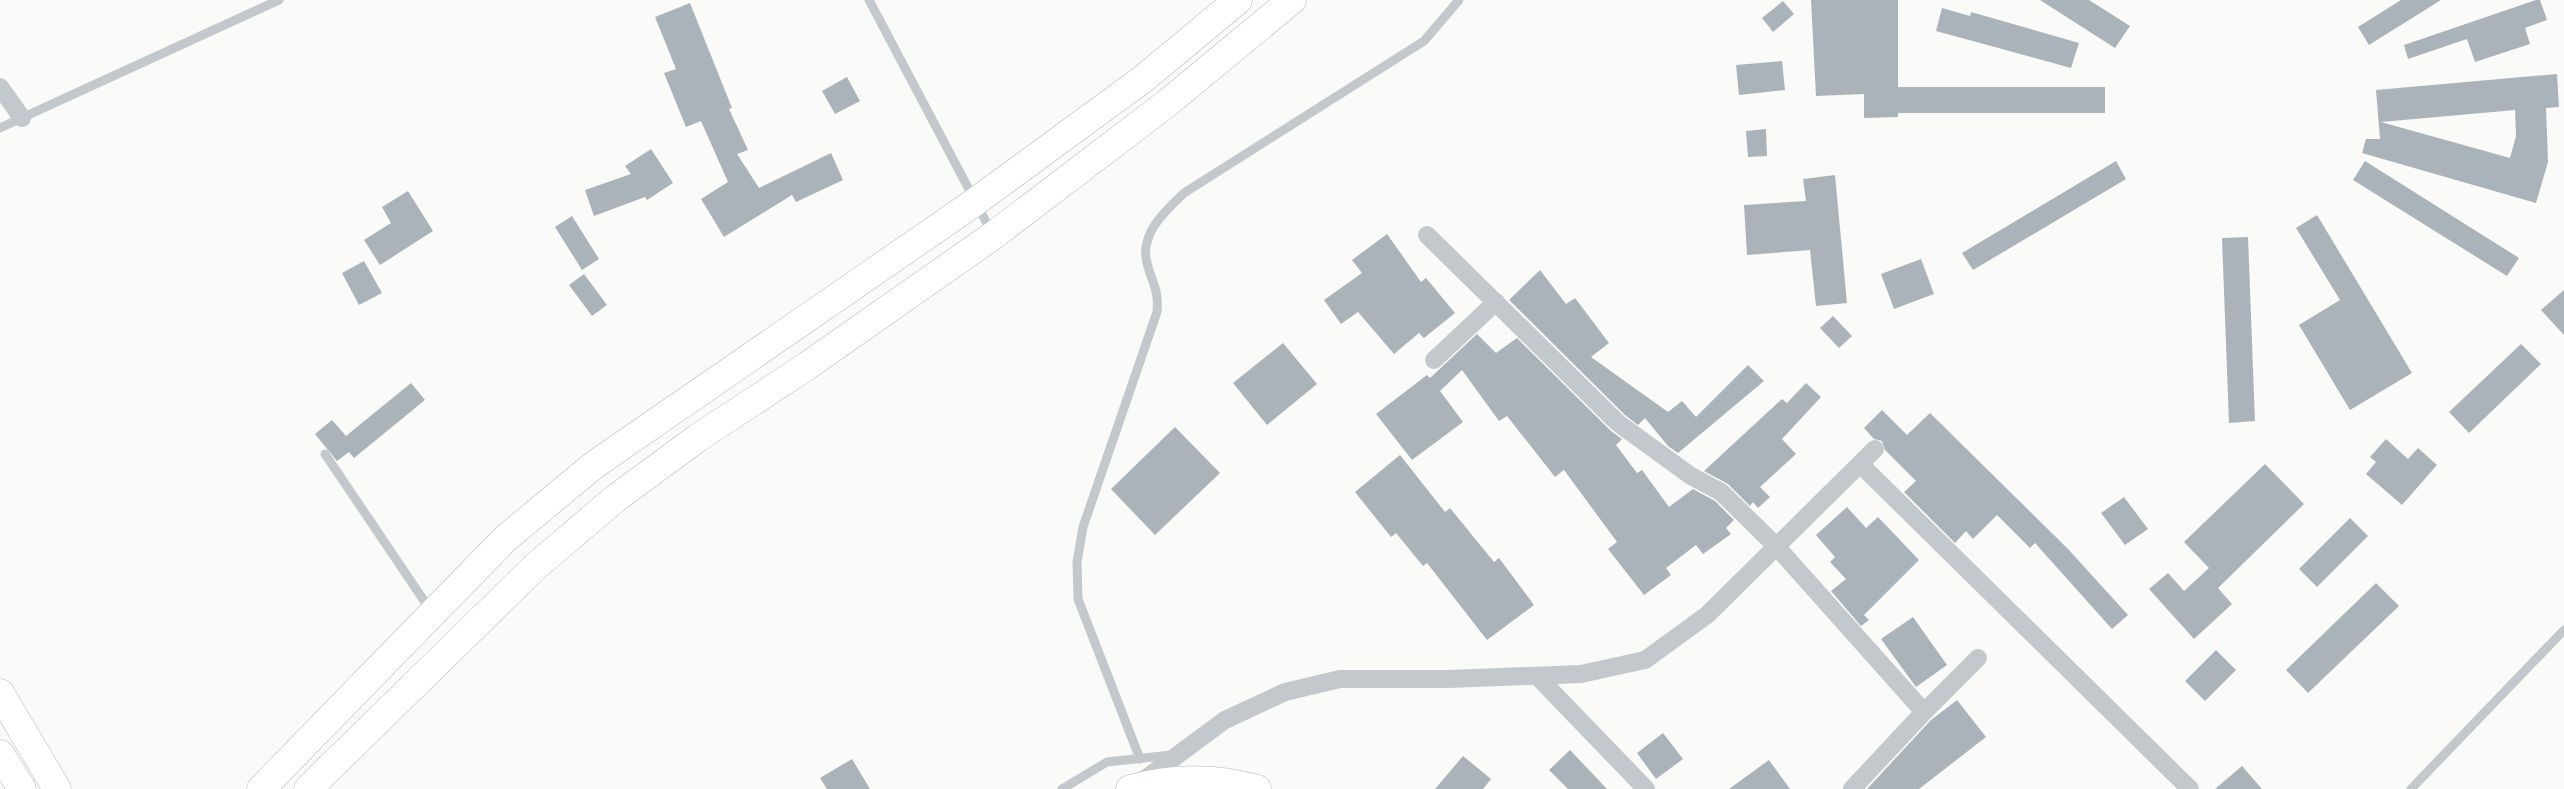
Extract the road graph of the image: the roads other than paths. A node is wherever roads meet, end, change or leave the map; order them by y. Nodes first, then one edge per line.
1 (279, 0) edge
2 (869, 0) edge
3 (1238, 0) edge
4 (1292, 0) edge
5 (1459, 0) edge
6 (0, 87) edge
7 (22, 118) junction
8 (0, 128) edge
9 (975, 202) junction
10 (994, 235) junction
11 (1428, 235) dead end
12 (1496, 302) junction
13 (1434, 360) dead end
14 (1875, 450) dead end
15 (325, 454) dead end
16 (1860, 464) junction
17 (1776, 546) junction
18 (432, 612) junction
19 (2564, 630) edge
20 (1978, 658) dead end
21 (1537, 676) junction
22 (0, 693) edge
23 (1924, 712) junction
24 (0, 754) edge
25 (1178, 754) junction
26 (1140, 758) junction
27 (22, 789) edge
28 (57, 789) edge
29 (261, 789) edge
30 (308, 789) edge
31 (1062, 789) edge
32 (1132, 789) edge
33 (1257, 789) edge
34 (1646, 789) edge
35 (1852, 789) edge
36 (2190, 789) edge
37 (2411, 789) edge

1 - 7 lane
2 - 9 lane
3 - 9 main road
4 - 10 main road
5 - 26 lane
6 - 7 street
7 - 8 lane
9 - 10 lane
9 - 18 main road
10 - 30 main road
11 - 12 street
12 - 13 street
12 - 17 street
14 - 16 street
15 - 18 lane
16 - 17 street
16 - 36 street
17 - 21 street
17 - 23 street
18 - 29 main road
19 - 37 lane
20 - 23 street
21 - 25 street
21 - 34 street
22 - 28 main road
23 - 35 street
24 - 27 main road
25 - 26 lane
25 - 32 street
26 - 31 lane
32 - 33 main road

